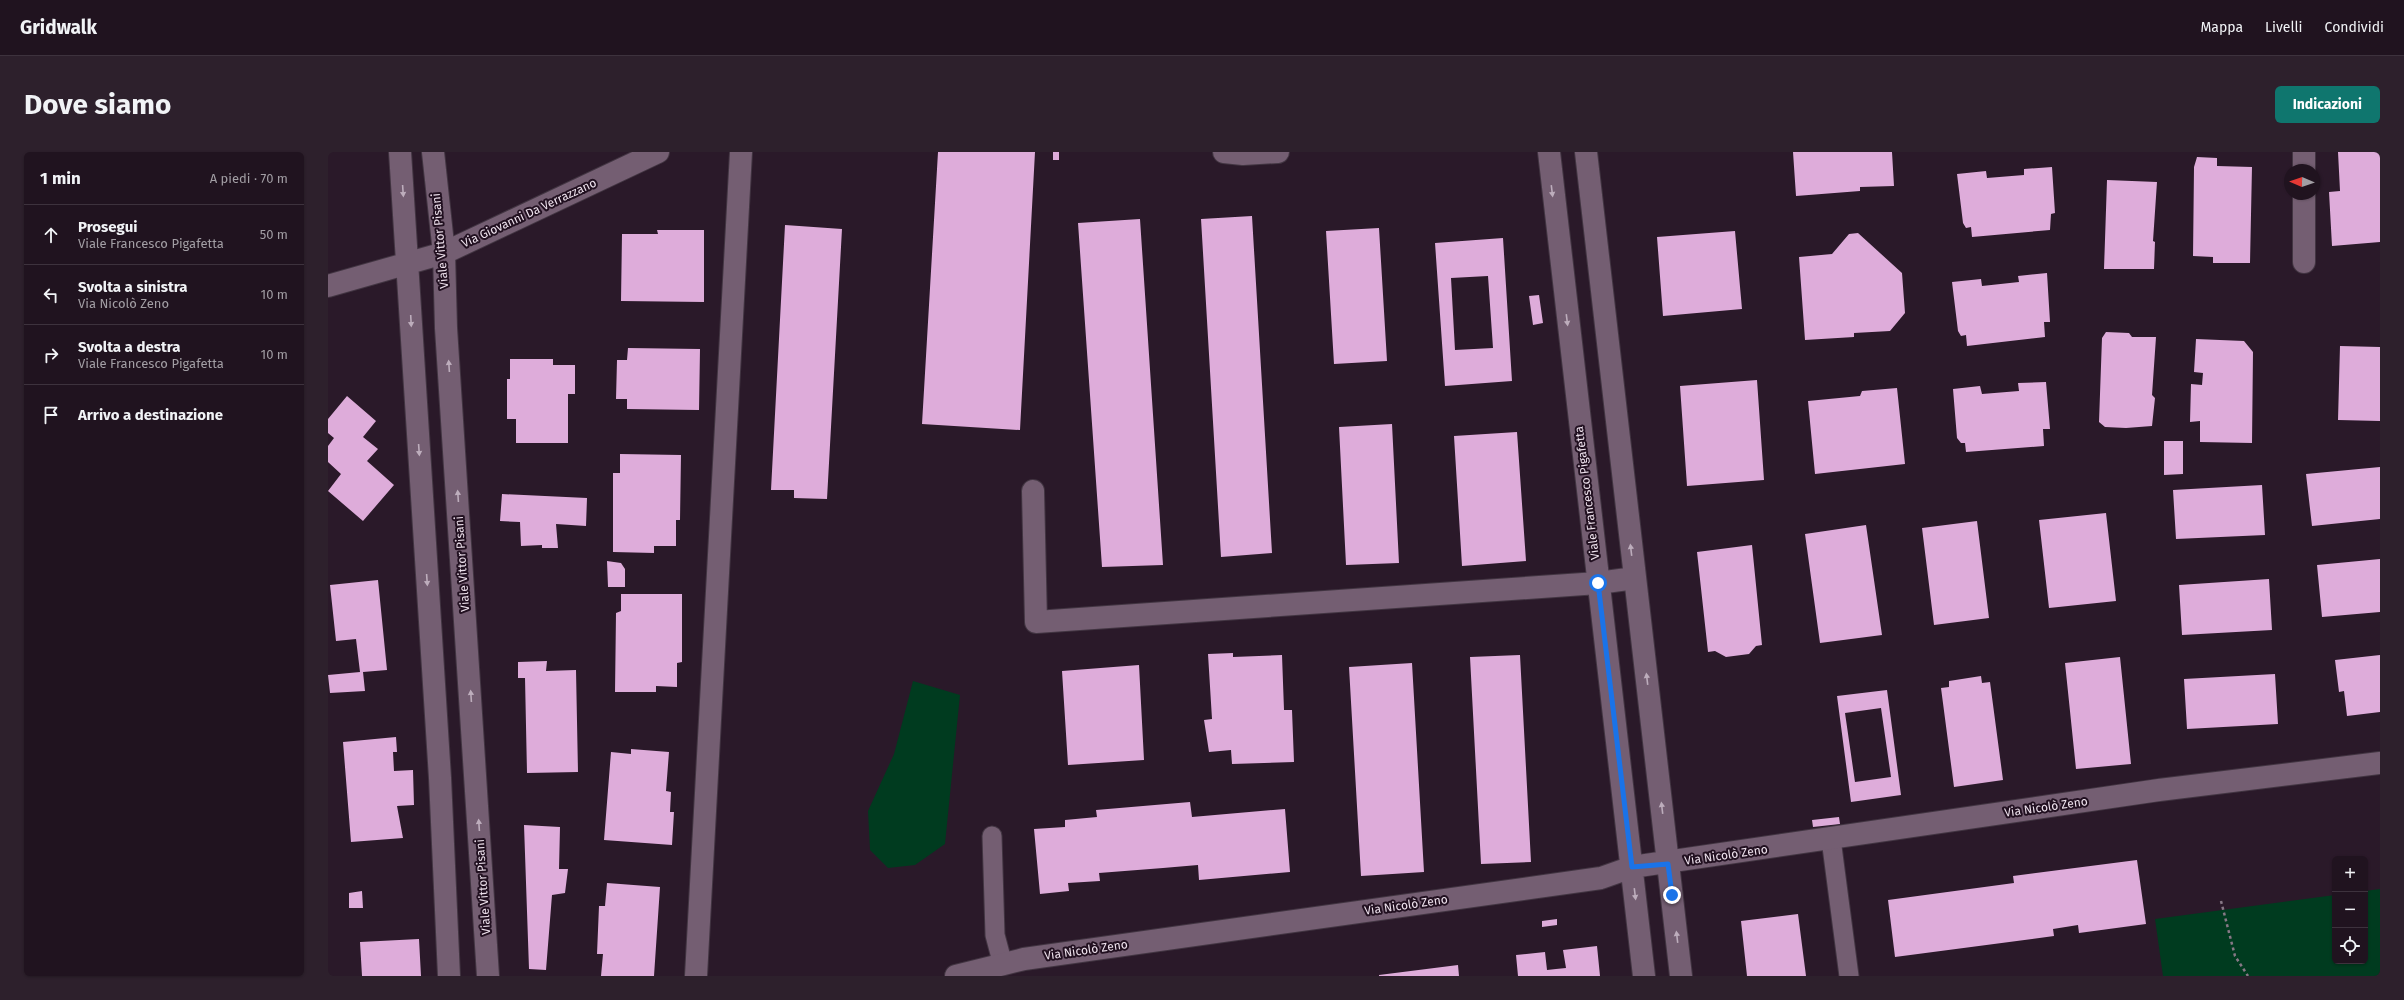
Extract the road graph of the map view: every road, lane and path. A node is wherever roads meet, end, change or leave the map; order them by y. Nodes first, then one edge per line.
1 (400, 152) edge
2 (433, 152) edge
3 (658, 152) edge
4 (741, 152) edge
5 (1224, 152) edge
6 (1278, 152) edge
7 (1549, 152) edge
8 (1586, 152) edge
9 (2304, 152) edge
10 (2304, 164) edge
11 (2304, 200) edge
12 (444, 253) junction
13 (2304, 262) dead end
14 (408, 265) junction
15 (328, 286) edge
16 (1033, 491) dead end
17 (1635, 578) junction
18 (1598, 583) junction
19 (2380, 763) edge
20 (992, 836) dead end
21 (1831, 839) junction
22 (1668, 864) junction
23 (1632, 867) junction
24 (2221, 901) dead end
25 (1002, 965) junction
26 (449, 976) edge
27 (488, 976) edge
28 (696, 976) edge
29 (956, 976) edge
30 (1644, 976) edge
31 (1681, 976) edge
32 (1849, 976) edge
33 (2248, 976) edge

1 -> 14 street
2 - 12 street, Viale Vittor Pisani
3 - 12 street, Via Giovanni Da Verrazzano
4 - 28 street
5 - 6 street
7 -> 18 street, Viale Francesco Pigafetta
17 -> 8 street
9 - 10 street
11 - 13 street
12 - 14 street, Via Giovanni Da Verrazzano
27 -> 12 street, Viale Vittor Pisani
14 - 15 street, Via Giovanni Da Verrazzano
14 -> 26 street
16 - 18 street
17 - 18 street
22 -> 17 street
18 - 23 street, Viale Francesco Pigafetta
19 - 21 street, Via Nicolò Zeno
20 - 25 lane
21 - 22 street, Via Nicolò Zeno
21 - 32 lane
22 - 23 street, Via Nicolò Zeno
31 -> 22 street
23 - 25 street, Via Nicolò Zeno
23 -> 30 street, Viale Francesco Pigafetta
24 - 33 path
25 - 29 street, Via Nicolò Zeno

